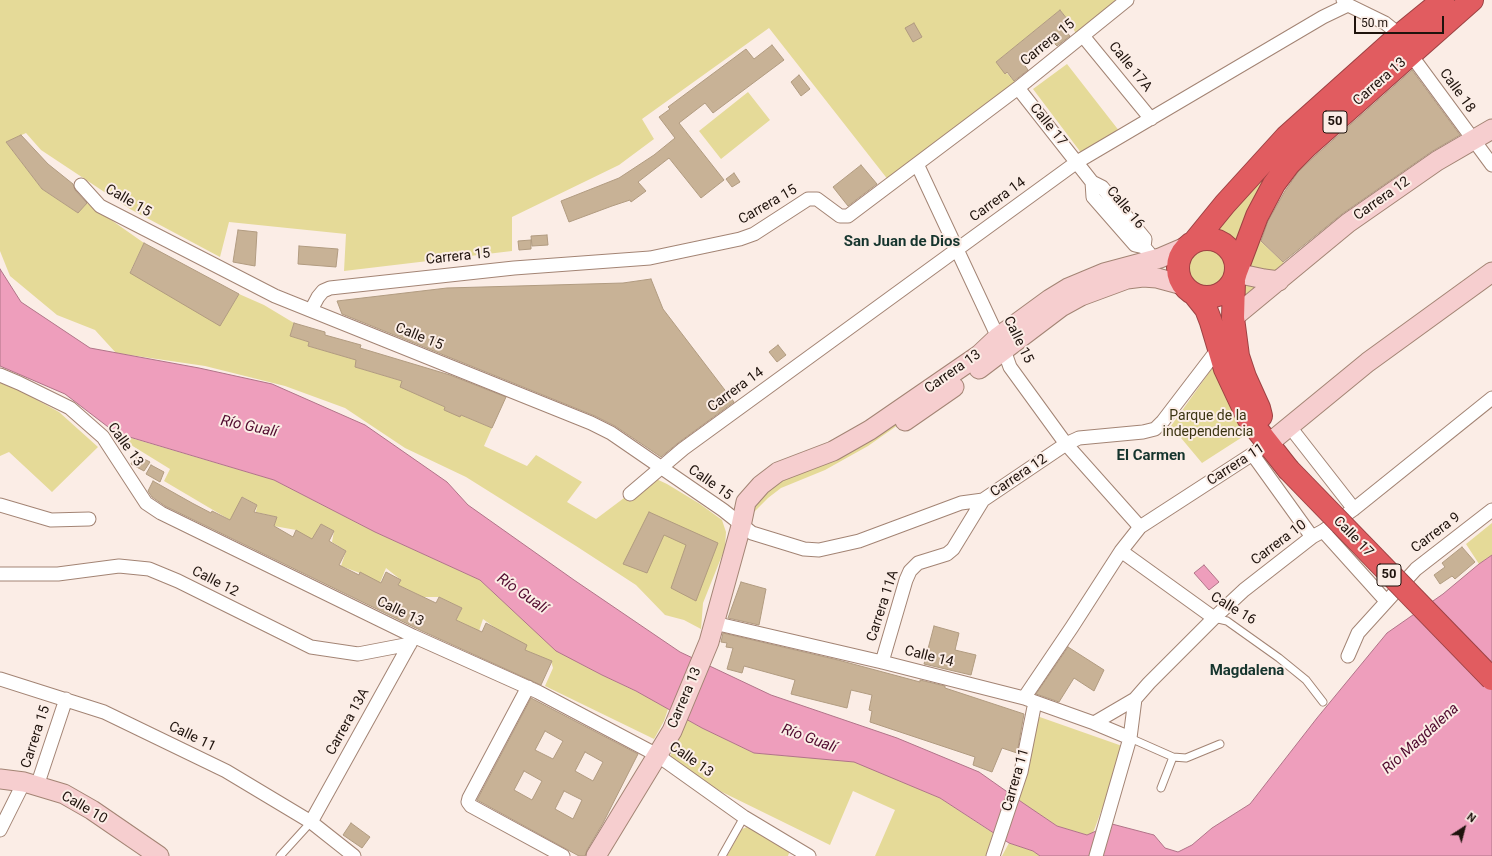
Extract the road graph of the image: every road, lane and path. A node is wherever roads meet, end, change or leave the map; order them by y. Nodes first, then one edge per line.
1 (1128, 0) edge
2 (1443, 0) edge
3 (1472, 0) edge
4 (1345, 2) edge
5 (1400, 35) junction
6 (1083, 36) junction
7 (1411, 55) junction
8 (1018, 88) junction
9 (1151, 119) junction
10 (1492, 129) edge
11 (1473, 140) junction
12 (1078, 162) junction
13 (917, 164) junction
14 (1492, 165) edge
15 (81, 185) dead end
16 (1191, 244) junction
17 (957, 250) junction
18 (1149, 253) junction
19 (1492, 272) edge
20 (1235, 275) junction
21 (1279, 281) junction
22 (1189, 290) junction
23 (310, 310) junction
24 (1233, 318) junction
25 (1001, 344) junction
26 (1218, 349) junction
27 (0, 375) edge
28 (1492, 398) edge
29 (1290, 427) junction
30 (1066, 444) junction
31 (1260, 449) junction
32 (660, 468) junction
33 (630, 494) dead end
34 (983, 500) junction
35 (0, 505) edge
36 (1354, 509) junction
37 (1492, 510) edge
38 (89, 519) dead end
39 (741, 526) junction
40 (1140, 527) junction
41 (1317, 534) junction
42 (1121, 551) junction
43 (0, 574) edge
44 (1386, 601) junction
45 (1214, 618) junction
46 (714, 623) junction
47 (411, 640) junction
48 (1348, 656) dead end
49 (882, 662) junction
50 (1492, 679) edge
51 (0, 680) edge
52 (528, 687) junction
53 (66, 699) junction
54 (1136, 699) junction
55 (1030, 700) junction
56 (1323, 702) dead end
57 (1094, 723) junction
58 (1130, 738) junction
59 (1220, 744) dead end
60 (657, 755) junction
61 (1173, 757) junction
62 (0, 779) edge
63 (31, 784) junction
64 (1161, 788) dead end
65 (744, 817) junction
66 (311, 822) junction
67 (0, 830) edge
68 (801, 854) edge
69 (159, 856) edge
70 (280, 856) edge
71 (354, 856) edge
72 (564, 856) edge
73 (596, 856) edge
74 (722, 856) edge
75 (993, 856) edge
76 (1096, 856) edge

1 - 6 street, Carrera 15
2 - 5 highway, Carrera 13 / 50
3 - 7 highway, Carrera 13 / 50
4 - 5 street
4 - 9 street, Carrera 14
5 - 16 highway, Carrera 13 / 50
6 - 8 street, Carrera 15
6 - 9 street, Calle 17A
7 - 11 street, Calle 18
7 - 20 highway, Carrera 13 / 50
8 - 12 street, Calle 17
8 - 13 street, Carrera 15
9 - 12 street, Carrera 14
10 - 11 street, Carrera 12
11 - 14 street, Calle 18
11 - 21 street, Carrera 12
12 - 17 street, Carrera 14
12 - 18 street, Calle 16
13 - 17 street, Calle 15
13 - 23 street, Carrera 15
15 - 23 street, Calle 15
16 - 18 street, Carrera 13
16 - 20 highway, 50
16 - 22 highway, 50
17 - 25 street, Calle 15
17 - 32 street, Carrera 14
18 - 25 street, Carrera 13
19 - 29 street, Carrera 11
20 - 21 street
20 - 22 highway, 50
20 - 24 highway, Calle 17 / 50
21 - 24 street, Carrera 12
22 - 25 street, Carrera 13
22 - 26 highway, Calle 17 / 50
23 - 32 street, Calle 15
24 - 31 highway, Calle 17 / 50
25 - 30 street, Calle 15
25 - 39 street, Carrera 13
26 - 30 street, Carrera 12
26 - 31 highway, Calle 17 / 50
27 - 47 street, Calle 13
28 - 36 street, Carrera 10
29 - 31 street, Carrera 11
29 - 36 street
30 - 34 street, Carrera 12
30 - 40 street, Calle 15
31 - 40 street, Carrera 11
31 - 41 street
31 - 50 highway, Calle 17 / 50, bridge
32 - 33 street, Carrera 14
32 - 39 street, Calle 15
34 - 39 street, Carrera 12
34 - 49 street, Carrera 11A
35 - 38 street
36 - 41 street, Carrera 10
37 - 44 street, Carrera 9
39 - 46 street, Carrera 13
40 - 42 street, Carrera 11
41 - 44 street
41 - 45 street, Carrera 10
42 - 45 street, Calle 16
42 - 55 street, Carrera 11
43 - 47 street, Calle 12
44 - 48 street, Carrera 9
45 - 54 street, Carrera 10
45 - 56 lane, Calle 16
46 - 49 street, Calle 14
46 - 60 street, Carrera 13
47 - 52 street, Calle 13
47 - 66 street, Carrera 13A
49 - 55 street, Calle 14
51 - 53 street, Calle 11
52 - 60 street, Calle 13
52 - 72 street
53 - 63 street, Carrera 15
53 - 66 street, Calle 11
54 - 57 street, Carrera 10
54 - 58 street
55 - 57 street, Calle 14
55 - 75 street, Carrera 11
57 - 58 street, Calle 14
58 - 61 lane
58 - 76 street
59 - 61 lane
60 - 65 street, Calle 13
60 - 73 street, Carrera 13
61 - 64 lane
62 - 63 street, Calle 10
63 - 67 street, Carrera 15
63 - 69 street, Calle 10
65 - 68 street, Calle 13
65 - 74 lane
66 - 70 lane
66 - 71 street, Calle 11

